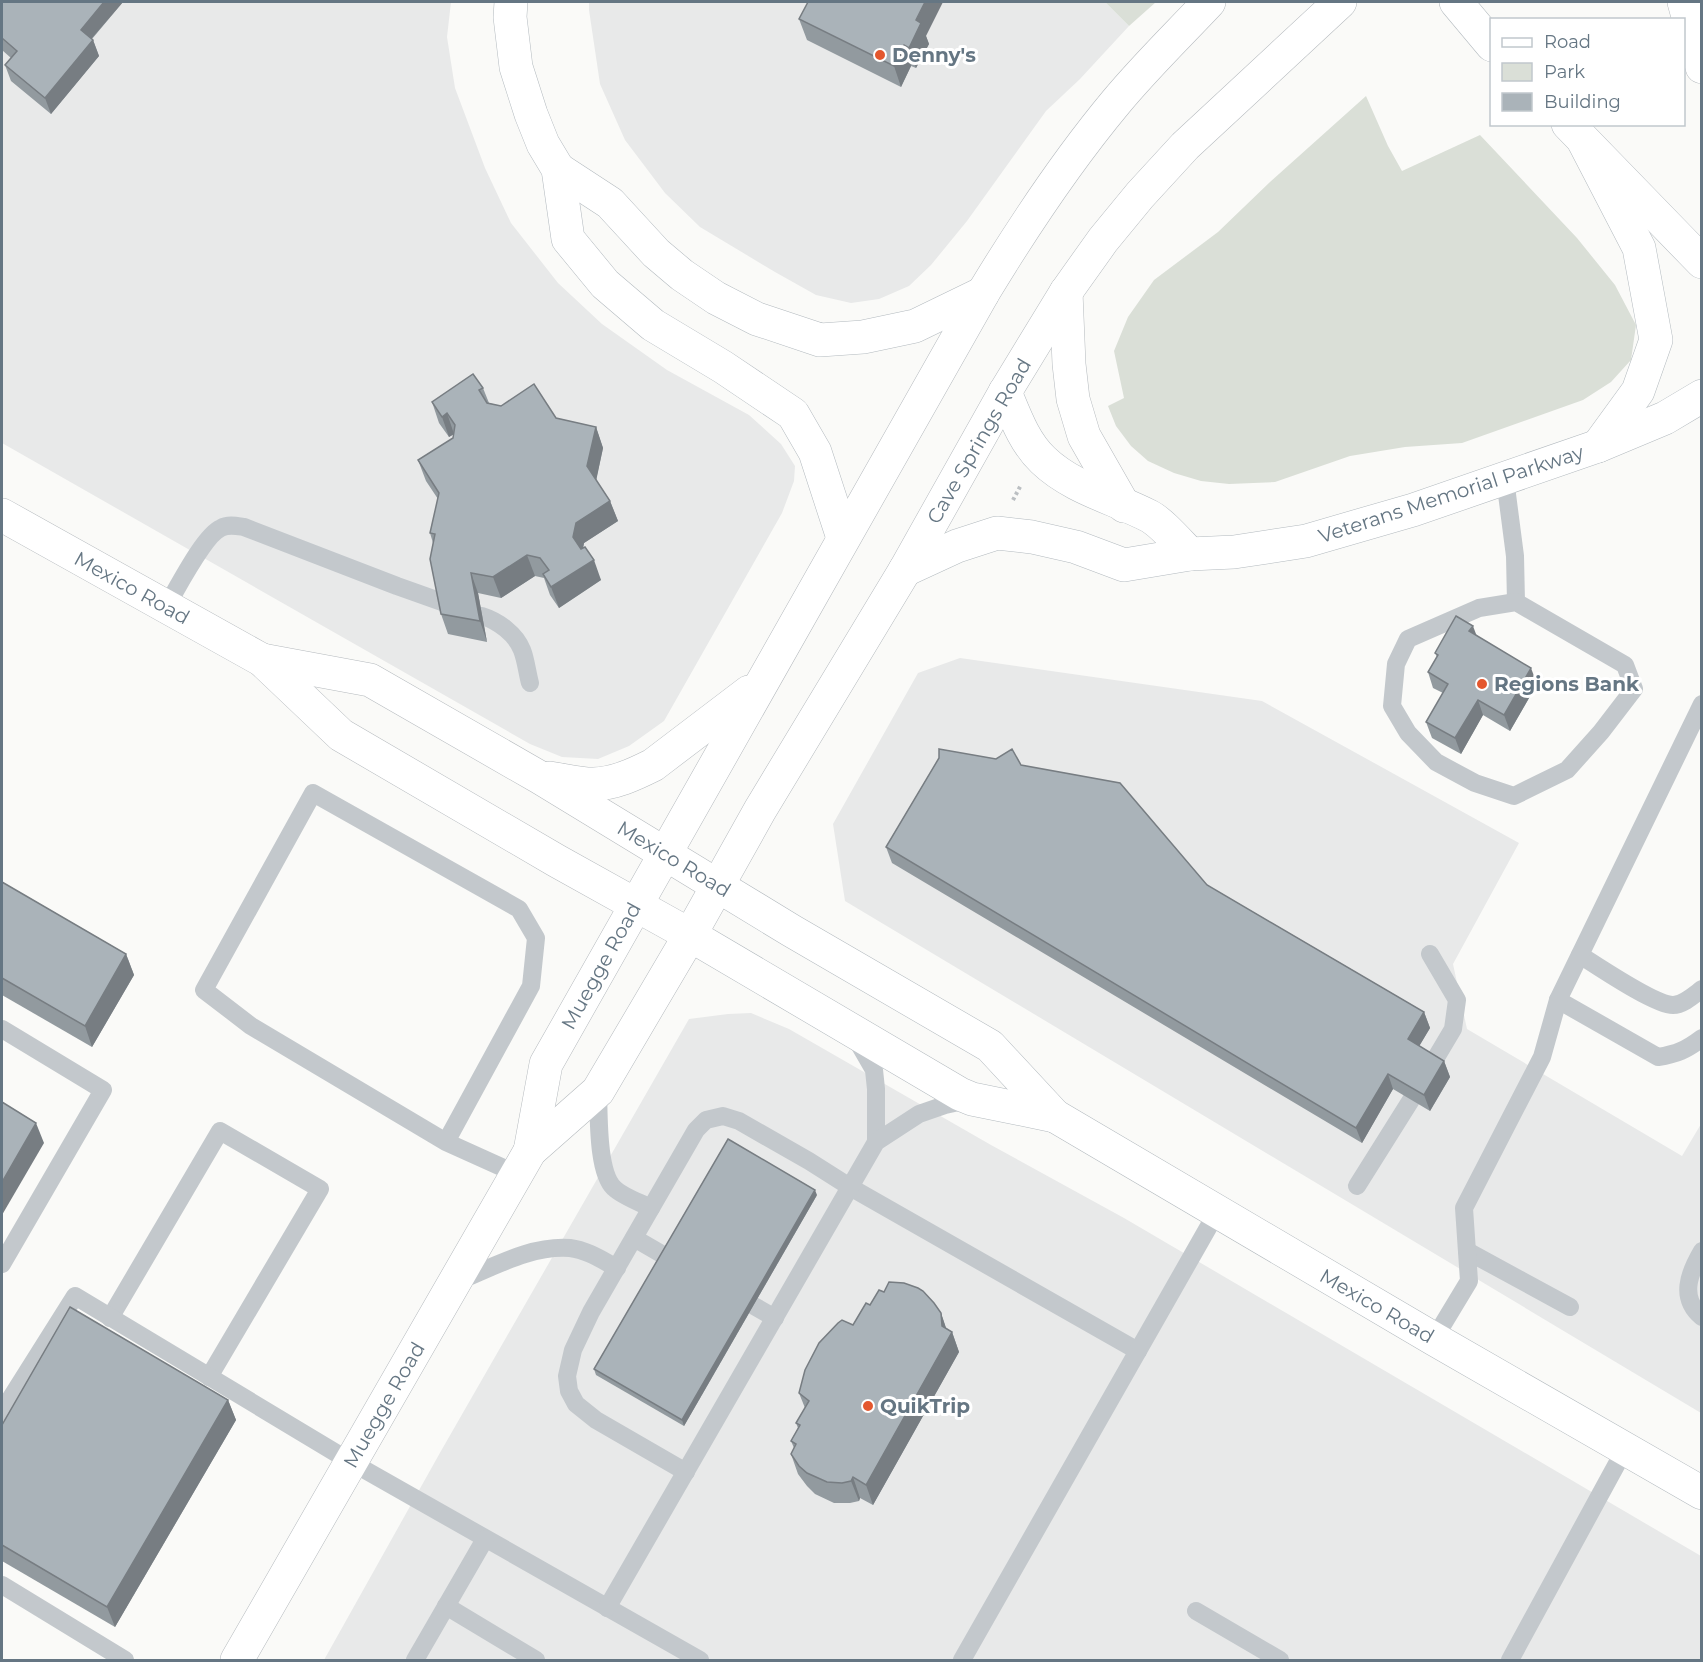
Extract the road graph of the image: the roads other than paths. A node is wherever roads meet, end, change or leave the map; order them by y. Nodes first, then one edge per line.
1 (512, 2) edge
2 (1209, 2) edge
3 (1340, 2) edge
4 (1456, 2) edge
5 (1684, 2) edge
6 (1490, 44) edge
7 (1701, 67) edge
8 (1576, 133) edge
9 (558, 169) junction
10 (1701, 262) edge
11 (1066, 292) junction
12 (983, 293) junction
13 (1005, 392) junction
14 (1701, 396) edge
15 (1665, 418) junction
16 (1701, 418) edge
17 (1598, 446) junction
18 (1505, 479) junction
19 (1124, 506) junction
20 (2, 515) edge
21 (843, 538) junction
22 (1190, 554) junction
23 (905, 570) junction
24 (442, 602) edge
25 (1516, 602) junction
26 (166, 607) junction
27 (482, 616) edge
28 (262, 660) junction
29 (530, 683) dead end
30 (760, 684) junction
31 (1701, 704) edge
32 (539, 777) junction
33 (664, 854) junction
34 (718, 886) junction
35 (635, 905) junction
36 (690, 935) junction
37 (1430, 954) dead end
38 (1580, 955) junction
39 (1701, 989) edge
40 (1558, 1000) junction
41 (2, 1029) edge
42 (853, 1032) junction
43 (1701, 1038) edge
44 (1431, 1066) edge
45 (598, 1091) junction
46 (972, 1100) junction
47 (1411, 1100) edge
48 (1055, 1116) junction
49 (446, 1142) junction
50 (876, 1142) junction
51 (524, 1162) junction
52 (1357, 1186) dead end
53 (850, 1188) junction
54 (651, 1208) junction
55 (1217, 1212) junction
56 (634, 1238) junction
57 (1467, 1251) junction
58 (1701, 1251) edge
59 (665, 1256) edge
60 (2, 1264) edge
61 (616, 1268) junction
62 (454, 1283) junction
63 (754, 1306) edge
64 (1569, 1307) dead end
65 (1701, 1317) edge
66 (110, 1318) junction
67 (775, 1318) junction
68 (1434, 1339) junction
69 (1138, 1351) junction
70 (209, 1377) junction
71 (2, 1412) edge
72 (1625, 1449) junction
73 (351, 1462) junction
74 (686, 1472) junction
75 (1701, 1493) edge
76 (485, 1539) junction
77 (2, 1585) edge
78 (446, 1606) junction
79 (608, 1608) junction
80 (1196, 1611) dead end
81 (125, 1660) edge
82 (237, 1660) edge
83 (415, 1660) edge
84 (536, 1660) edge
85 (700, 1660) edge
86 (962, 1660) edge
87 (1280, 1660) edge
88 (1510, 1660) edge

1 - 9 main road
2 - 12 main road
3 - 11 main road, Cave Springs Road
4 - 6 main road
5 - 7 main road
8 - 10 main road
8 - 17 main road
9 - 12 main road
9 - 21 main road
11 - 13 main road, Cave Springs Road
11 - 19 main road
12 - 21 main road
13 - 19 main road
13 - 23 main road, Cave Springs Road
14 - 15 main road, Veterans Memorial Parkway
15 - 16 main road
15 - 17 main road, Veterans Memorial Parkway
17 - 18 main road, Veterans Memorial Parkway
18 - 22 main road, Veterans Memorial Parkway
18 - 25 lane
19 - 22 main road
20 - 26 main road, Mexico Road
21 - 30 main road
22 - 23 main road, Veterans Memorial Parkway
23 - 34 main road, Cave Springs Road
24 - 26 lane
25 - 25 lane
26 - 28 main road, Mexico Road
27 - 29 lane
28 - 32 main road, Mexico Road
28 - 35 main road, Mexico Road
30 - 32 main road
30 - 33 main road
31 - 38 lane
32 - 33 main road, Mexico Road
33 - 34 main road, Mexico Road
33 - 35 main road, Muegge Road
34 - 36 main road, Cave Springs Road
34 - 48 main road, Mexico Road
35 - 36 main road, Mexico Road
35 - 51 main road, Muegge Road
36 - 42 main road, Mexico Road
36 - 45 main road, Muegge Road
37 - 44 lane
38 - 39 lane
38 - 40 lane
40 - 43 lane
40 - 57 lane
41 - 60 lane
42 - 46 main road, Mexico Road
42 - 50 lane
45 - 51 main road, Muegge Road
45 - 54 lane
46 - 48 main road, Mexico Road
46 - 50 lane
47 - 52 lane
48 - 55 main road, Mexico Road
49 - 49 lane
49 - 51 lane
50 - 53 lane
51 - 62 main road, Muegge Road
53 - 54 lane
53 - 67 lane
53 - 69 lane
54 - 56 lane
55 - 68 main road, Mexico Road
55 - 69 lane
56 - 59 lane
56 - 61 lane
57 - 64 lane
57 - 68 lane
58 - 65 lane
61 - 62 lane
61 - 74 lane
62 - 73 main road, Muegge Road
63 - 67 lane
66 - 70 lane
66 - 70 lane
66 - 71 lane
67 - 74 lane
68 - 72 main road, Mexico Road
69 - 86 lane
70 - 73 lane
72 - 75 main road, Mexico Road
72 - 88 lane
73 - 76 lane
73 - 82 main road, Muegge Road
74 - 79 lane
76 - 78 lane
76 - 79 lane
77 - 81 lane
78 - 83 lane
78 - 84 lane
79 - 85 lane
80 - 87 lane

